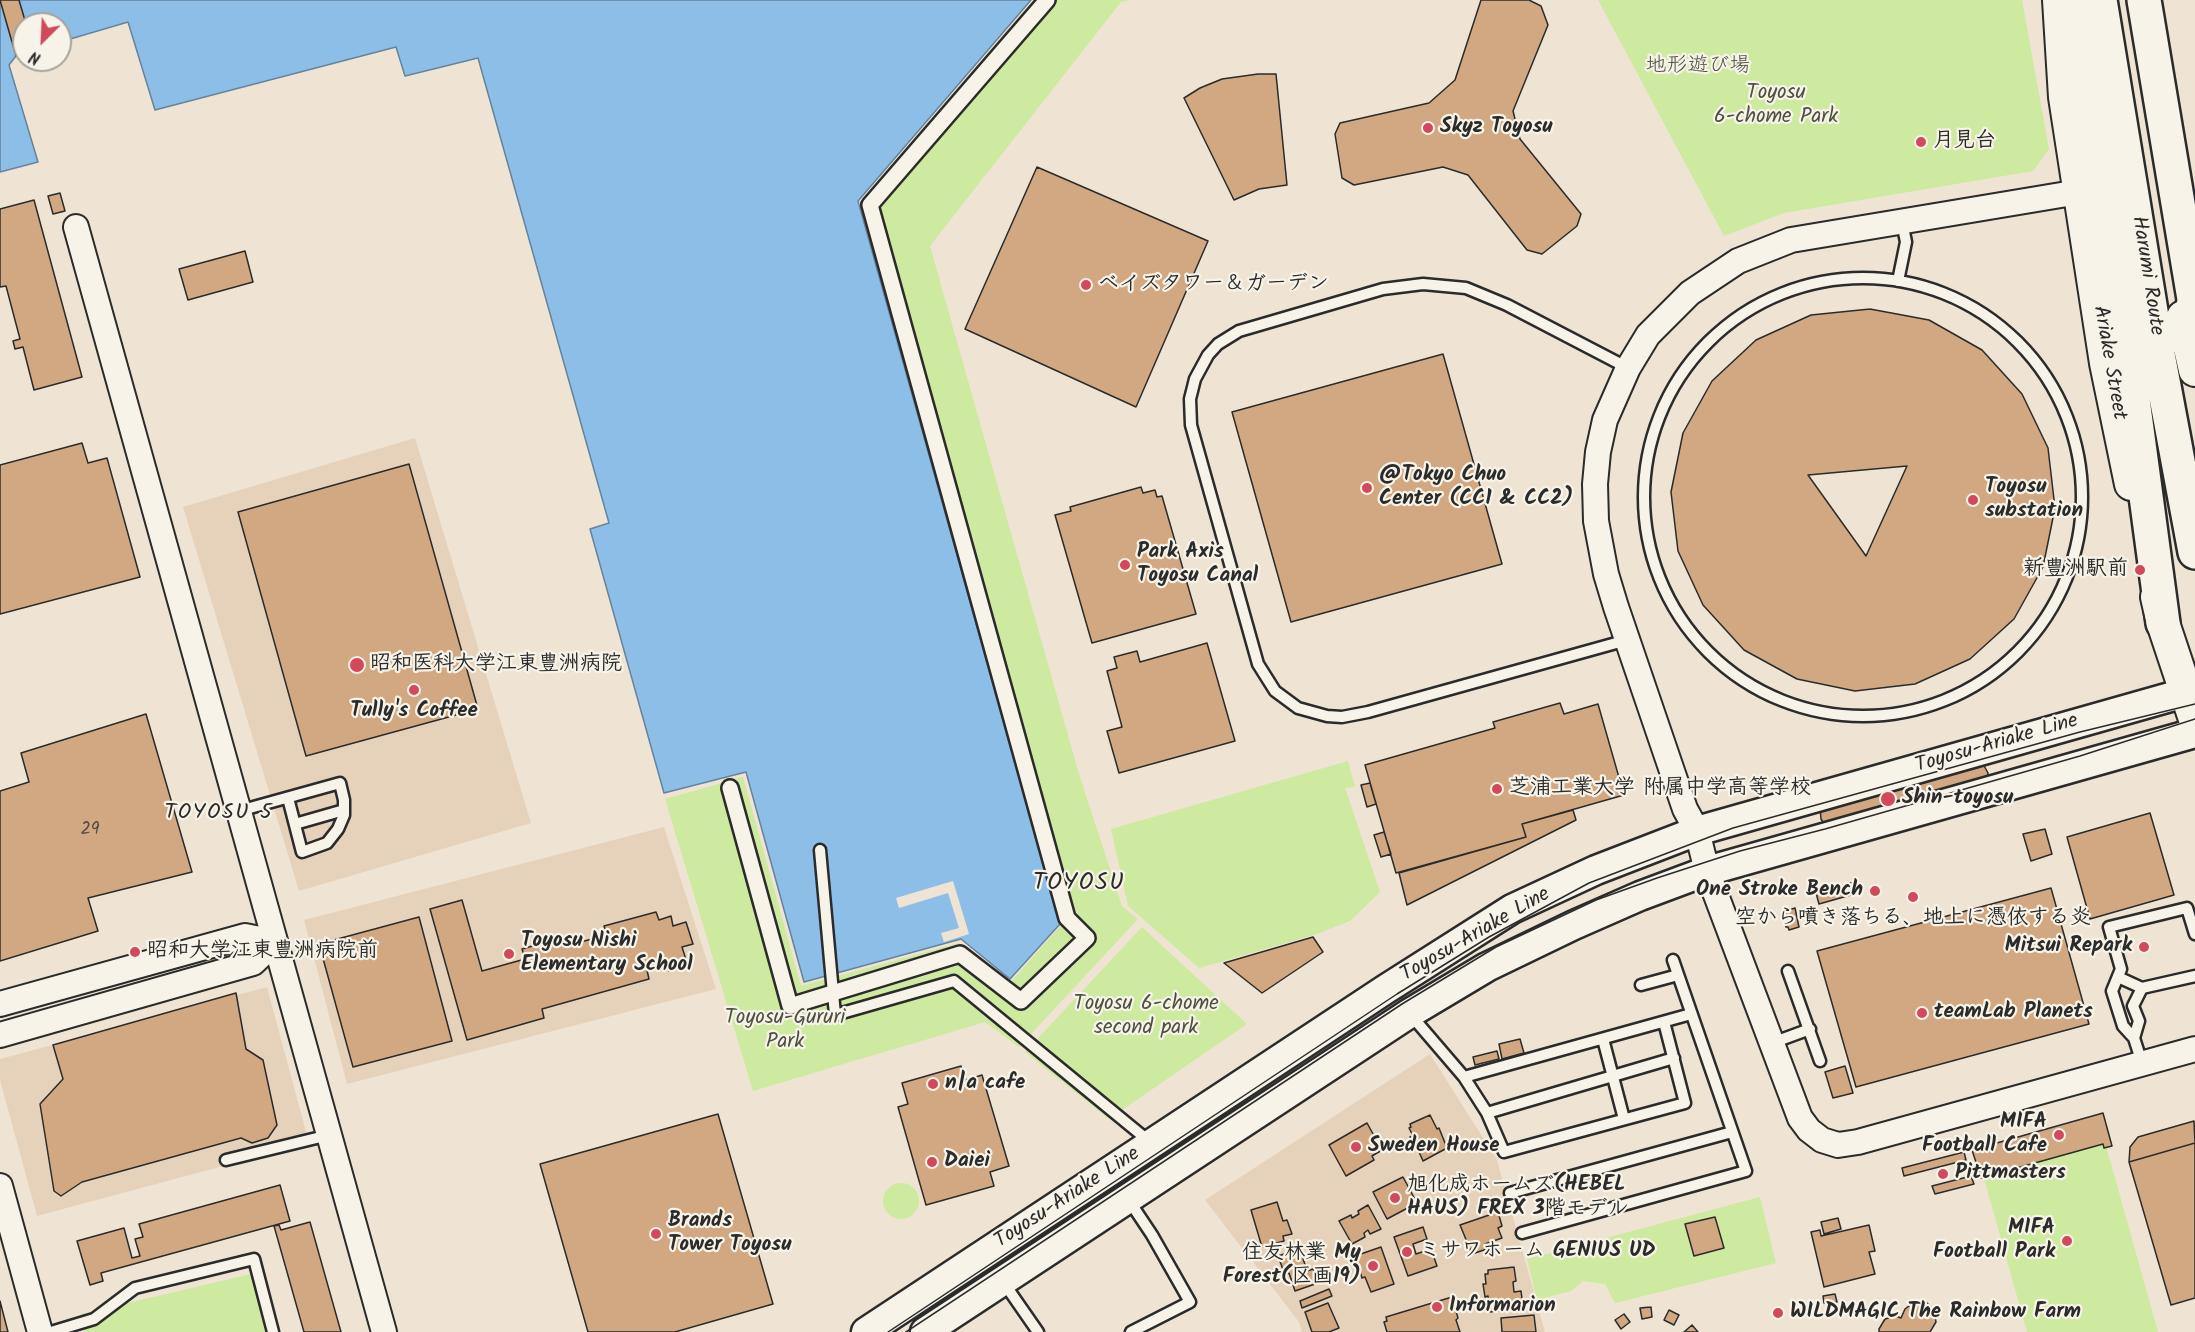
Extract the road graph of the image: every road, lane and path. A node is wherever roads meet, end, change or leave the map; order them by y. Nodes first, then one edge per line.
1 (1047, 0) edge
2 (2059, 0) edge
3 (2074, 0) edge
4 (2100, 0) edge
5 (2117, 0) edge
6 (2129, 0) edge
7 (2144, 0) edge
8 (2079, 192) junction
9 (1902, 222) junction
10 (76, 226) dead end
11 (1898, 281) junction
12 (2192, 357) edge
13 (1628, 368) junction
14 (2195, 448) edge
15 (2195, 552) edge
16 (2163, 623) junction
17 (1627, 640) junction
18 (2192, 701) edge
19 (2195, 733) edge
20 (730, 788) dead end
21 (288, 798) junction
22 (344, 810) junction
23 (239, 811) junction
24 (295, 824) junction
25 (1697, 831) junction
26 (820, 850) dead end
27 (1707, 871) junction
28 (2195, 934) edge
29 (275, 942) junction
30 (1673, 960) dead end
31 (1788, 971) dead end
32 (1678, 975) junction
33 (2195, 976) edge
34 (2118, 977) junction
35 (1641, 985) dead end
36 (2142, 988) junction
37 (833, 993) junction
38 (0, 1004) edge
39 (1410, 1013) junction
40 (1691, 1014) junction
41 (1664, 1022) junction
42 (1809, 1029) junction
43 (0, 1035) edge
44 (2134, 1038) junction
45 (1603, 1039) junction
46 (1772, 1043) junction
47 (2195, 1049) edge
48 (1674, 1058) junction
49 (1820, 1061) dead end
50 (2143, 1064) junction
51 (1613, 1076) junction
52 (1464, 1077) junction
53 (1487, 1113) junction
54 (1624, 1119) junction
55 (1732, 1132) junction
56 (329, 1135) junction
57 (1152, 1144) junction
58 (226, 1160) dead end
59 (0, 1186) edge
60 (1510, 1193) dead end
61 (1128, 1199) junction
62 (1522, 1233) dead end
63 (1003, 1281) junction
64 (40, 1332) edge
65 (51, 1332) edge
66 (273, 1332) edge
67 (384, 1332) edge
68 (866, 1332) edge
69 (925, 1332) edge
70 (1038, 1332) edge
71 (1131, 1332) edge

1 - 37 street
2 - 8 main road, Ariake Street
3 - 16 highway
4 - 15 highway, Harumi Route
5 - 14 highway, Harumi Route
6 - 12 main road
7 - 12 highway
8 - 9 street
8 - 16 main road, Ariake Street
9 - 11 lane
9 - 13 street
10 - 23 street
11 - 11 lane
13 - 17 street
13 - 17 lane
16 - 18 main road, Ariake Street
17 - 25 street
18 - 25 main road, Toyosu-Ariake Line
19 - 27 main road, Toyosu-Ariake Line
20 - 37 street
21 - 22 lane
21 - 23 lane
21 - 24 lane
22 - 24 lane
22 - 24 lane
23 - 29 street
25 - 27 street
25 - 57 main road, Toyosu-Ariake Line
26 - 37 lane
27 - 39 main road, Toyosu-Ariake Line
27 - 46 street
28 - 34 lane
29 - 38 street
29 - 43 street
29 - 56 street
30 - 32 lane
31 - 42 lane
32 - 35 lane
32 - 40 lane
33 - 36 lane
34 - 36 lane
34 - 44 lane
36 - 44 lane
37 - 57 lane
39 - 52 lane
39 - 61 main road, Toyosu-Ariake Line
40 - 41 lane
40 - 55 lane
41 - 45 lane
41 - 48 lane
42 - 46 lane
42 - 49 lane
44 - 50 lane
45 - 51 lane
45 - 52 lane
46 - 50 street
47 - 50 street
48 - 51 lane
48 - 54 lane
51 - 53 lane
51 - 54 lane
52 - 53 lane
53 - 54 lane
55 - 60 lane
55 - 62 lane
56 - 58 lane
56 - 67 street
57 - 68 main road, Toyosu-Ariake Line
59 - 64 street
61 - 63 main road, Toyosu-Ariake Line
61 - 71 lane
63 - 69 main road, Toyosu-Ariake Line
63 - 70 lane
65 - 66 lane

